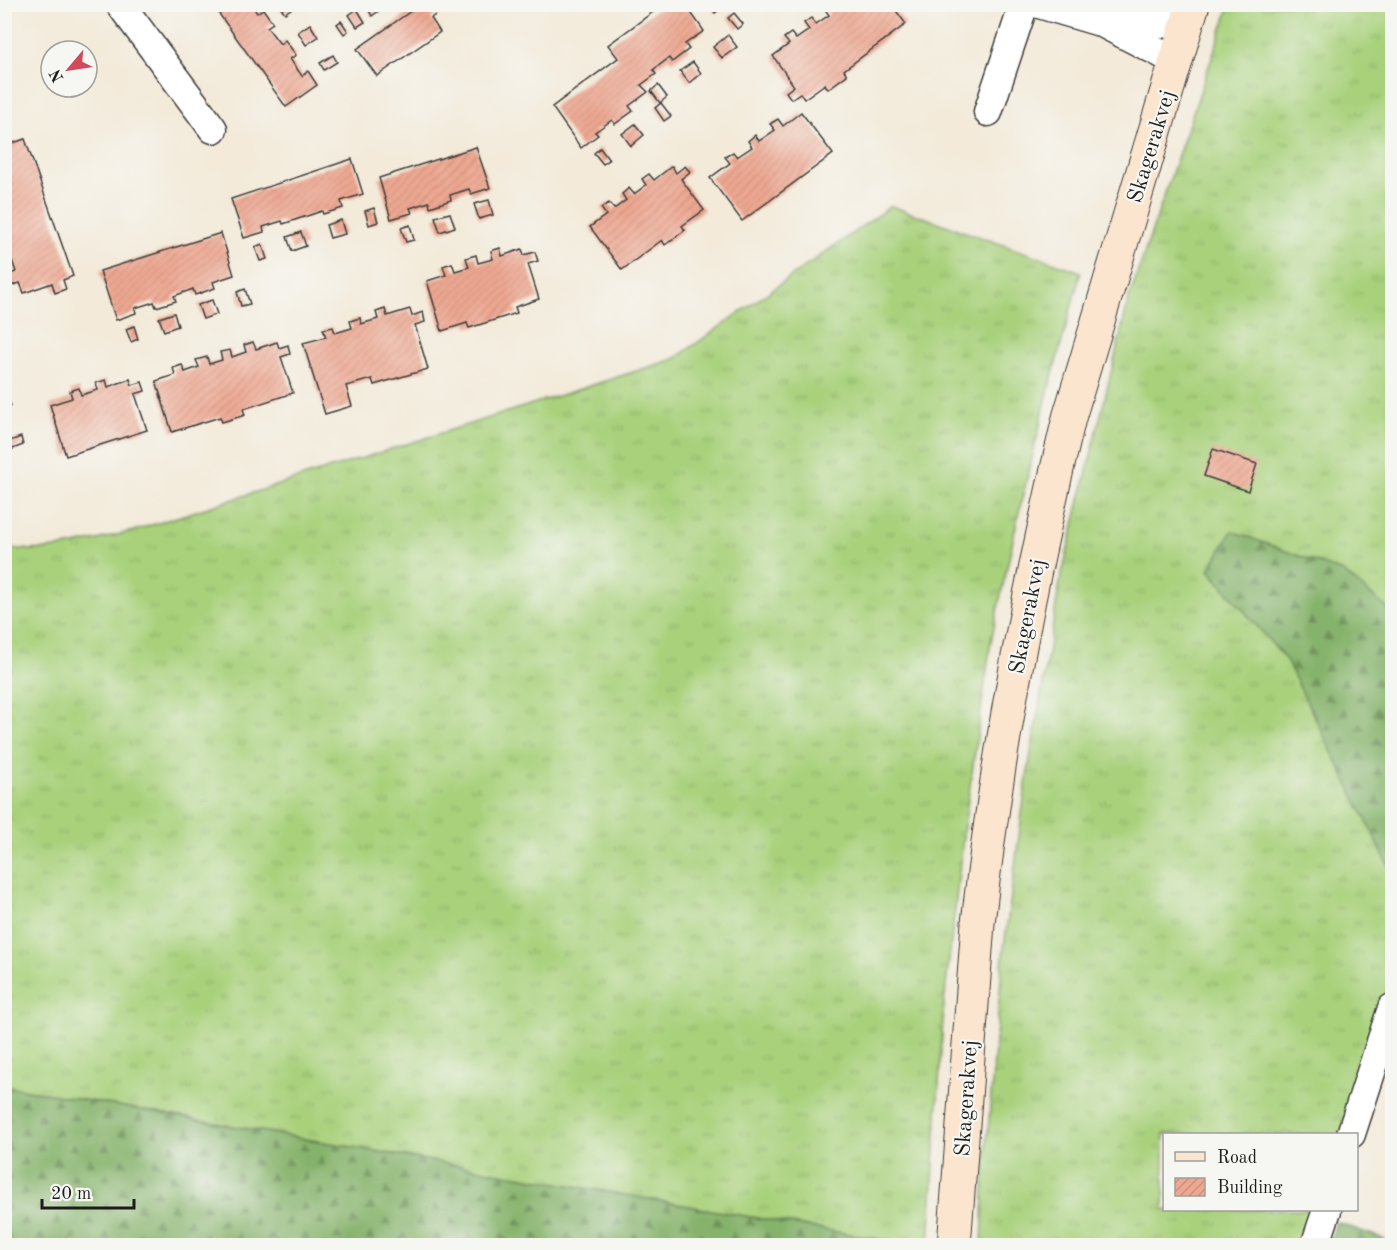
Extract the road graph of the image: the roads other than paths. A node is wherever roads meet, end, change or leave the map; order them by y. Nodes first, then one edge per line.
1 (120, 4) edge
2 (1024, 4) edge
3 (1040, 4) edge
4 (1190, 14) edge
5 (1100, 22) junction
6 (1176, 61) junction
7 (988, 112) dead end
8 (213, 129) dead end
9 (1392, 1008) edge
10 (1352, 1133) edge
11 (1326, 1211) edge
12 (954, 1245) edge
13 (1316, 1245) edge

1 - 8 street
2 - 7 street
3 - 5 street
4 - 5 street
4 - 6 street, Skagerakvej
5 - 6 street
6 - 12 street, Skagerakvej
9 - 10 street
11 - 13 street

